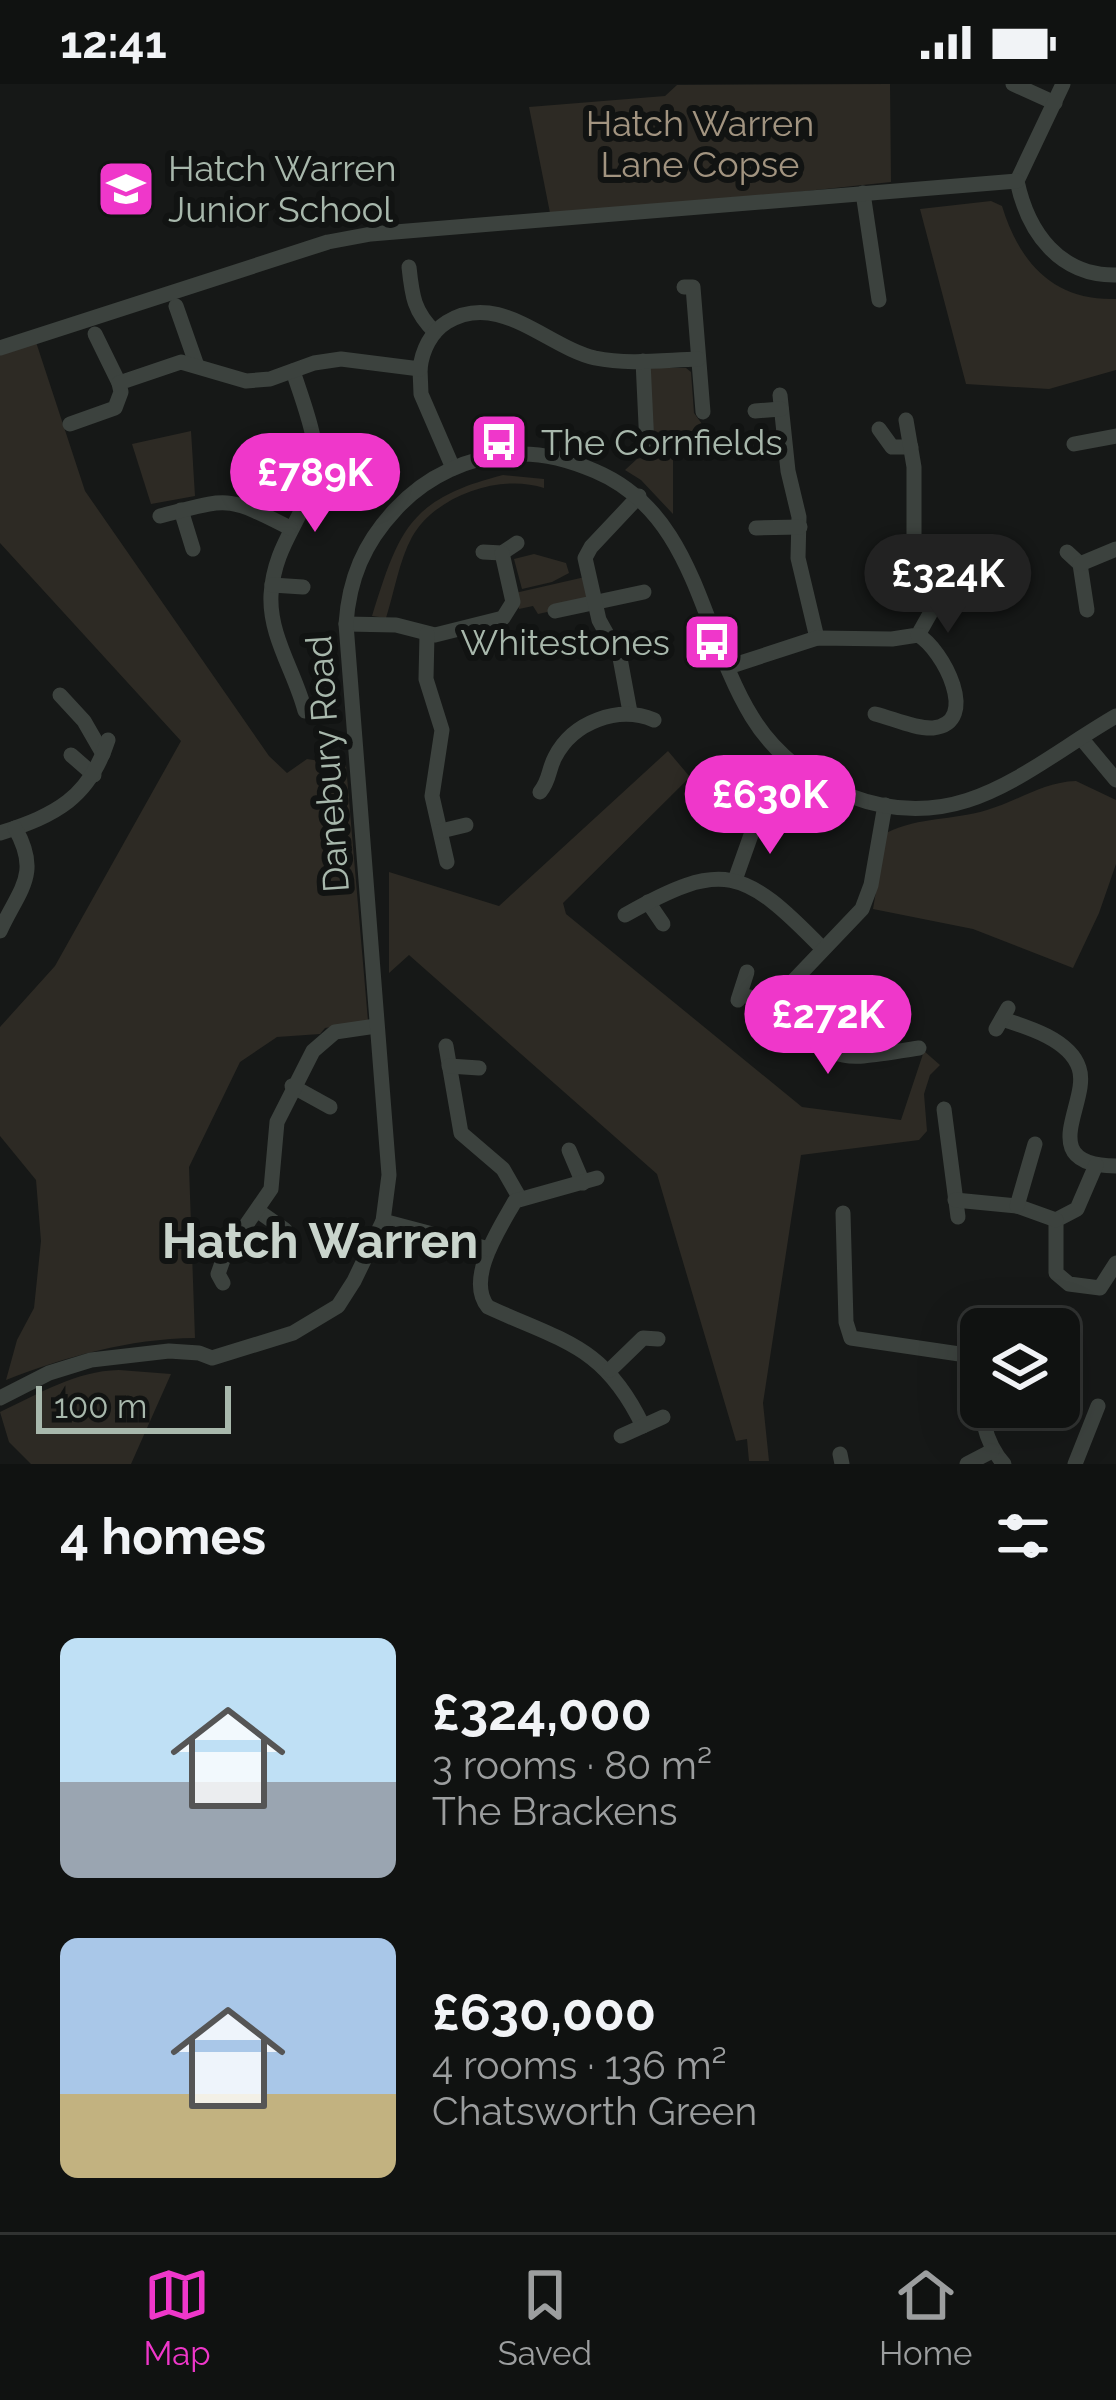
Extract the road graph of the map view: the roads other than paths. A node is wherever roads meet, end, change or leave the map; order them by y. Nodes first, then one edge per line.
1 (1013, 84) edge
2 (1064, 84) edge
3 (1055, 103) junction
4 (1017, 182) junction
5 (863, 193) junction
6 (409, 267) dead end
7 (1116, 275) edge
8 (684, 287) dead end
9 (879, 300) dead end
10 (176, 305) dead end
11 (435, 332) junction
12 (94, 334) dead end
13 (0, 348) edge
14 (698, 359) junction
15 (643, 361) junction
16 (196, 364) junction
17 (420, 368) junction
18 (293, 371) junction
19 (119, 383) junction
20 (755, 411) dead end
21 (703, 412) dead end
22 (906, 420) dead end
23 (70, 424) dead end
24 (879, 429) dead end
25 (1116, 436) edge
26 (647, 446) dead end
27 (1086, 446) dead end
28 (911, 447) junction
29 (453, 468) junction
30 (639, 496) junction
31 (181, 510) junction
32 (160, 516) dead end
33 (800, 527) junction
34 (290, 528) junction
35 (756, 528) dead end
36 (517, 543) dead end
37 (193, 549) dead end
38 (1116, 549) edge
39 (483, 553) dead end
40 (502, 553) junction
41 (272, 585) junction
42 (303, 587) dead end
43 (644, 592) dead end
44 (595, 603) junction
45 (1087, 610) dead end
46 (555, 611) dead end
47 (346, 624) junction
48 (274, 627) junction
49 (254, 631) dead end
50 (427, 634) junction
51 (918, 635) junction
52 (817, 638) junction
53 (728, 667) junction
54 (60, 695) dead end
55 (877, 695) dead end
56 (305, 711) dead end
57 (630, 712) junction
58 (1116, 716) edge
59 (654, 720) dead end
60 (1081, 738) junction
61 (71, 755) dead end
62 (94, 775) junction
63 (1116, 780) edge
64 (540, 792) dead end
65 (885, 805) junction
66 (737, 808) dead end
67 (757, 818) junction
68 (466, 825) dead end
69 (774, 826) dead end
70 (7, 830) edge
71 (441, 831) junction
72 (447, 862) dead end
73 (735, 880) junction
74 (648, 902) junction
75 (625, 915) dead end
76 (663, 924) dead end
77 (0, 932) edge
78 (822, 948) junction
79 (747, 972) dead end
80 (780, 995) junction
81 (1002, 1019) dead end
82 (376, 1026) junction
83 (446, 1046) dead end
84 (919, 1048) dead end
85 (449, 1066) junction
86 (479, 1068) dead end
87 (292, 1086) junction
88 (330, 1107) dead end
89 (944, 1109) dead end
90 (1035, 1144) dead end
91 (568, 1150) dead end
92 (1096, 1166) junction
93 (1116, 1166) edge
94 (519, 1197) junction
95 (1017, 1206) junction
96 (257, 1211) junction
97 (843, 1213) dead end
98 (1056, 1220) junction
99 (382, 1221) junction
100 (285, 1230) dead end
101 (845, 1238) junction
102 (867, 1240) dead end
103 (490, 1249) junction
104 (1116, 1263) edge
105 (223, 1283) dead end
106 (636, 1316) dead end
107 (610, 1370) junction
108 (0, 1398) edge
109 (1098, 1406) dead end
110 (664, 1417) dead end
111 (643, 1426) junction
112 (621, 1436) dead end
113 (998, 1458) edge
114 (968, 1464) edge
115 (1076, 1464) edge

1 - 3 street
2 - 3 street
3 - 4 street
4 - 5 street
4 - 7 street
5 - 9 street
5 - 13 street
6 - 11 street
8 - 14 street
10 - 16 street
11 - 15 street
11 - 17 street
12 - 19 street
14 - 15 street
14 - 21 street
15 - 26 street
16 - 18 street
16 - 19 street
17 - 18 street
17 - 29 street
18 - 34 street
19 - 23 street
20 - 33 street
22 - 28 street
24 - 28 street
25 - 27 street
28 - 51 street
29 - 30 street, Danebury Road
29 - 47 street, Danebury Road
30 - 44 street
30 - 53 street, Danebury Road
31 - 32 street
31 - 34 street
31 - 37 street
33 - 35 street
33 - 52 street
34 - 41 street
36 - 40 street
38 - 45 street
39 - 40 street
40 - 50 street
41 - 42 street
41 - 48 street
43 - 44 street
44 - 46 street
44 - 57 street
47 - 50 street
47 - 82 street, Danebury Road
48 - 49 street
48 - 56 street
50 - 71 street
51 - 52 street
51 - 55 street
52 - 53 street
53 - 65 street, Danebury Road
54 - 62 street
57 - 59 street
57 - 64 street
58 - 60 street, Danebury Road
60 - 63 street
60 - 65 street, Danebury Road
61 - 62 street
62 - 70 street
65 - 78 street
66 - 67 street
67 - 69 street
67 - 73 street
68 - 71 street
70 - 77 street
71 - 72 street
73 - 74 street
73 - 78 street
74 - 75 street
74 - 76 street
78 - 80 street
79 - 80 street
80 - 84 street
81 - 92 street
82 - 87 street
82 - 99 street, Danebury Road
83 - 85 street
85 - 86 street
85 - 94 street
87 - 88 street
87 - 96 street
89 - 95 street
90 - 95 street
91 - 94 street
92 - 93 street
92 - 98 street
94 - 103 street
95 - 98 street
96 - 100 street
96 - 105 street
97 - 101 street
98 - 104 street
99 - 103 street
99 - 108 street, Danebury Road
101 - 102 street
101 - 113 street
103 - 107 street
106 - 107 street
107 - 111 street
109 - 115 street
110 - 111 street
111 - 112 street
113 - 114 street

